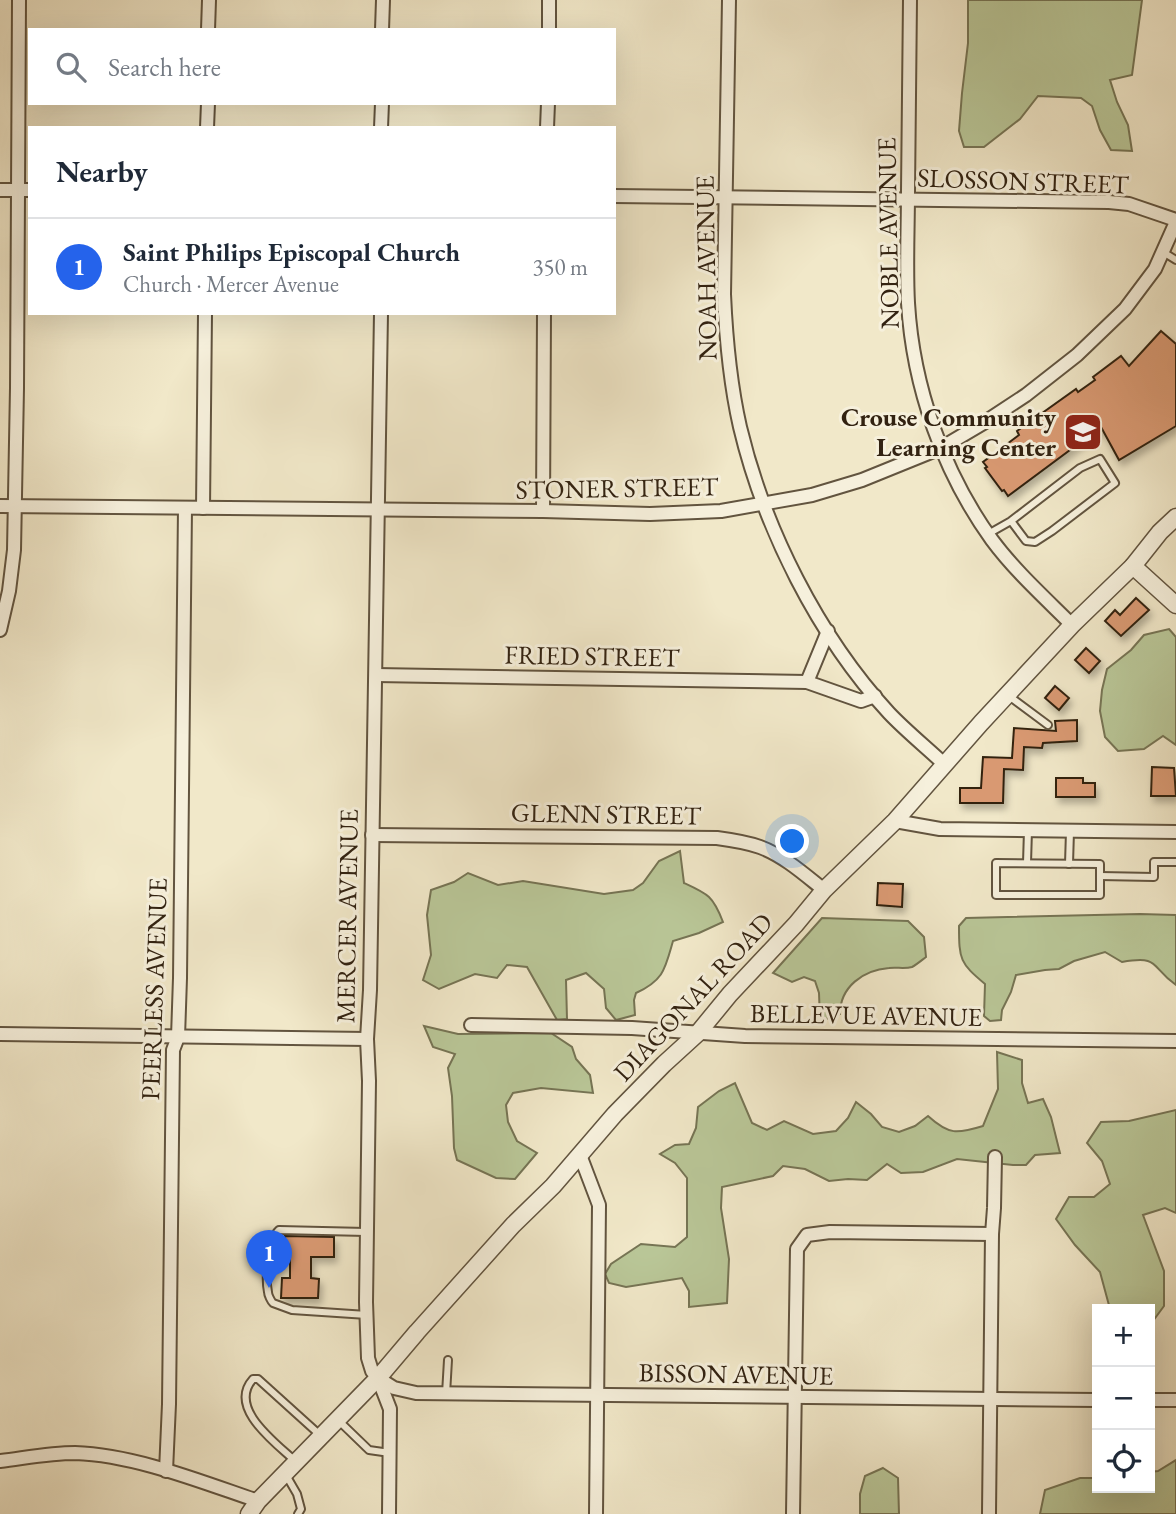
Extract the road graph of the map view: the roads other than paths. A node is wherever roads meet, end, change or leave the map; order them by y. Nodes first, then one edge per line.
1 (19, 0) edge
2 (209, 0) edge
3 (383, 0) edge
4 (549, 0) edge
5 (729, 0) edge
6 (909, 0) edge
7 (208, 28) edge
8 (383, 28) edge
9 (549, 28) edge
10 (208, 105) edge
11 (382, 105) edge
12 (548, 105) edge
13 (207, 126) edge
14 (381, 126) edge
15 (547, 126) edge
16 (0, 190) edge
17 (24, 190) edge
18 (616, 196) edge
19 (727, 198) junction
20 (908, 200) junction
21 (1176, 221) edge
22 (1163, 252) junction
23 (1176, 260) edge
24 (205, 315) edge
25 (380, 315) edge
26 (544, 315) edge
27 (941, 447) junction
28 (764, 504) junction
29 (0, 506) edge
30 (15, 507) junction
31 (185, 508) junction
32 (203, 508) junction
33 (378, 510) junction
34 (543, 511) junction
35 (1176, 517) edge
36 (1011, 521) junction
37 (988, 534) junction
38 (1133, 566) junction
39 (1176, 605) edge
40 (1072, 625) junction
41 (0, 630) edge
42 (828, 631) junction
43 (376, 675) junction
44 (807, 681) junction
45 (1007, 695) junction
46 (876, 696) junction
47 (1048, 725) dead end
48 (944, 764) junction
49 (895, 821) junction
50 (1028, 830) junction
51 (1070, 831) junction
52 (1176, 832) edge
53 (372, 835) junction
54 (1176, 862) edge
55 (1027, 863) junction
56 (1069, 864) junction
57 (1100, 876) junction
58 (824, 890) junction
59 (471, 1025) dead end
60 (698, 1033) junction
61 (0, 1034) edge
62 (178, 1037) junction
63 (367, 1039) junction
64 (1176, 1041) edge
65 (580, 1155) junction
66 (995, 1157) dead end
67 (367, 1233) junction
68 (992, 1234) junction
69 (367, 1315) junction
70 (447, 1360) dead end
71 (378, 1378) junction
72 (446, 1394) junction
73 (597, 1395) junction
74 (794, 1398) junction
75 (990, 1399) junction
76 (1092, 1400) edge
77 (1155, 1400) edge
78 (1176, 1400) edge
79 (338, 1420) junction
80 (321, 1437) junction
81 (390, 1453) junction
82 (0, 1461) edge
83 (291, 1468) junction
84 (166, 1471) junction
85 (256, 1509) edge
86 (298, 1514) edge
87 (389, 1514) edge
88 (596, 1514) edge
89 (793, 1514) edge
90 (989, 1514) edge

1 - 17 street
2 - 7 street
3 - 8 street
4 - 9 street
5 - 19 street, NOAH AVENUE
6 - 20 street, NOBLE AVENUE
10 - 13 street
11 - 14 street
12 - 15 street
16 - 17 street
17 - 30 street
18 - 19 street, SLOSSON STREET
19 - 20 street, SLOSSON STREET
19 - 28 street, NOAH AVENUE
20 - 21 street, SLOSSON STREET
20 - 27 street, NOBLE AVENUE
21 - 22 street, STONER STREET
22 - 23 lane
22 - 27 street, STONER STREET
24 - 32 street
25 - 33 street, MERCER AVENUE
26 - 34 street
27 - 28 street, STONER STREET
27 - 37 street, NOBLE AVENUE
28 - 34 street, STONER STREET
28 - 42 street, NOAH AVENUE
29 - 30 street
30 - 31 street
30 - 41 street
31 - 32 street, STONER STREET
31 - 62 street, PEERLESS AVENUE
32 - 33 street, STONER STREET
33 - 34 street, STONER STREET
33 - 43 street, MERCER AVENUE
35 - 38 street, DIAGONAL ROAD
36 - 36 lane
36 - 37 lane
37 - 40 street, NOBLE AVENUE
38 - 39 street
38 - 40 street, DIAGONAL ROAD
40 - 45 street, DIAGONAL ROAD
42 - 44 street
42 - 46 street, NOAH AVENUE
43 - 44 street, FRIED STREET
43 - 53 street, MERCER AVENUE
44 - 46 street, FRIED STREET
45 - 47 lane
45 - 48 street, DIAGONAL ROAD
46 - 48 street, NOAH AVENUE
48 - 49 street, DIAGONAL ROAD
49 - 50 street
49 - 58 street, DIAGONAL ROAD
50 - 51 street
50 - 55 lane
51 - 52 street
51 - 56 lane
53 - 58 street, GLENN STREET
53 - 63 street, MERCER AVENUE
54 - 57 lane
55 - 56 lane
55 - 57 lane
56 - 57 lane
58 - 60 street, DIAGONAL ROAD
59 - 60 street, BELLEVUE AVENUE
60 - 64 street, BELLEVUE AVENUE
60 - 65 street, DIAGONAL ROAD
61 - 62 street
62 - 63 street
62 - 84 street, PEERLESS AVENUE
63 - 67 street, MERCER AVENUE
65 - 71 street, DIAGONAL ROAD
65 - 73 street
66 - 68 street
67 - 69 street, MERCER AVENUE
67 - 69 lane
68 - 74 street
68 - 75 street
69 - 71 street, MERCER AVENUE
70 - 72 lane
71 - 72 street, BISSON AVENUE
71 - 79 street, DIAGONAL ROAD
71 - 81 street, MERCER AVENUE
72 - 73 street, BISSON AVENUE
73 - 74 street, BISSON AVENUE
73 - 88 street
74 - 75 street, BISSON AVENUE
74 - 89 street
75 - 76 street, BISSON AVENUE
75 - 90 street
77 - 78 street
79 - 80 street, DIAGONAL ROAD
79 - 81 lane
80 - 83 street, DIAGONAL ROAD
80 - 83 lane
81 - 87 street, MERCER AVENUE
82 - 84 street
83 - 85 street, DIAGONAL ROAD
83 - 86 lane
84 - 85 street

